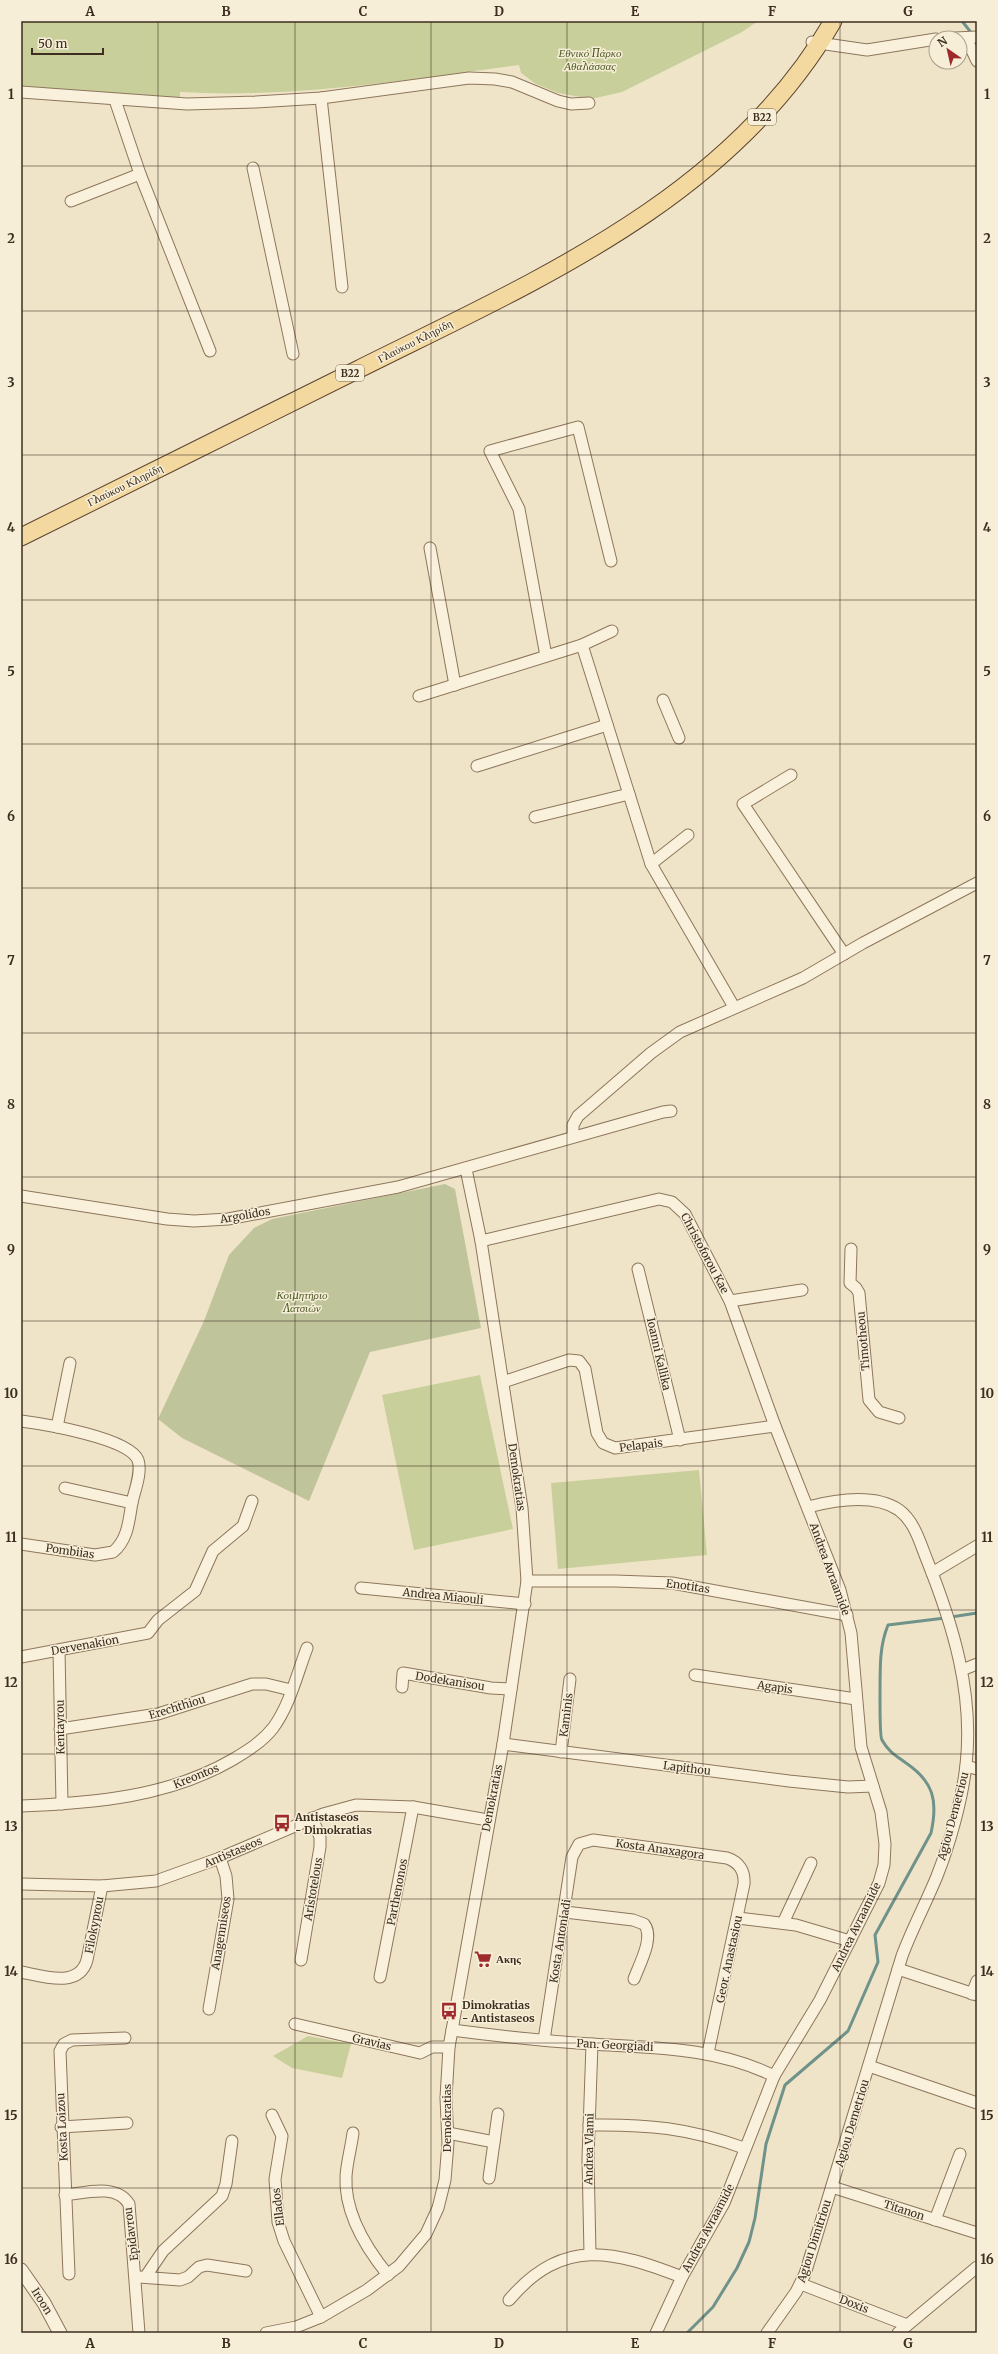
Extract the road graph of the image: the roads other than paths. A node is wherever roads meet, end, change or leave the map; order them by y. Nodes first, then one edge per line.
1 (823, 21) edge
2 (833, 21) edge
3 (928, 40) edge
4 (816, 42) junction
5 (968, 42) edge
6 (977, 61) edge
7 (21, 92) edge
8 (322, 98) junction
9 (116, 100) junction
10 (589, 104) dead end
11 (253, 168) dead end
12 (140, 174) junction
13 (71, 201) dead end
14 (342, 287) dead end
15 (210, 351) dead end
16 (293, 354) dead end
17 (21, 537) edge
18 (430, 548) dead end
19 (611, 561) dead end
20 (612, 631) dead end
21 (582, 645) junction
22 (546, 656) junction
23 (455, 684) junction
24 (419, 696) dead end
25 (664, 700) dead end
26 (607, 725) junction
27 (679, 738) dead end
28 (477, 766) dead end
29 (791, 775) dead end
30 (629, 794) junction
31 (535, 817) dead end
32 (688, 835) dead end
33 (651, 864) junction
34 (977, 883) edge
35 (844, 954) junction
36 (734, 1007) junction
37 (671, 1111) dead end
38 (573, 1136) junction
39 (466, 1169) junction
40 (21, 1196) edge
41 (481, 1241) junction
42 (851, 1249) dead end
43 (638, 1268) dead end
44 (802, 1290) dead end
45 (730, 1301) junction
46 (70, 1363) dead end
47 (503, 1382) junction
48 (899, 1418) dead end
49 (21, 1420) edge
50 (775, 1426) junction
51 (57, 1427) junction
52 (680, 1440) junction
53 (65, 1488) dead end
54 (252, 1501) dead end
55 (132, 1503) junction
56 (808, 1507) junction
57 (21, 1544) edge
58 (977, 1546) edge
59 (932, 1573) junction
60 (527, 1581) junction
61 (361, 1588) dead end
62 (525, 1604) junction
63 (847, 1615) junction
64 (307, 1648) dead end
65 (59, 1650) junction
66 (21, 1657) edge
67 (977, 1664) edge
68 (962, 1670) junction
69 (695, 1675) dead end
70 (570, 1679) dead end
71 (402, 1687) dead end
72 (511, 1689) junction
73 (292, 1690) junction
74 (856, 1699) junction
75 (60, 1729) junction
76 (503, 1744) junction
77 (561, 1752) junction
78 (966, 1766) junction
79 (977, 1769) edge
80 (873, 1786) junction
81 (62, 1804) junction
82 (21, 1806) edge
83 (413, 1807) junction
84 (312, 1818) junction
85 (488, 1820) junction
86 (579, 1844) joint
87 (220, 1858) junction
88 (811, 1863) dead end
89 (739, 1865) joint
90 (21, 1884) edge
91 (102, 1886) junction
92 (565, 1912) junction
93 (738, 1918) junction
94 (783, 1923) junction
95 (850, 1941) junction
96 (301, 1960) dead end
97 (898, 1969) junction
98 (21, 1972) edge
99 (380, 1977) dead end
100 (634, 1979) dead end
101 (977, 1980) edge
102 (975, 1995) edge
103 (209, 2009) dead end
104 (295, 2024) dead end
105 (452, 2030) junction
106 (126, 2038) dead end
107 (544, 2040) junction
108 (592, 2044) junction
109 (449, 2047) junction
110 (708, 2053) junction
111 (869, 2066) junction
112 (774, 2076) junction
113 (977, 2103) edge
114 (498, 2114) dead end
115 (272, 2116) dead end
116 (127, 2123) dead end
117 (589, 2125) junction
118 (62, 2127) junction
119 (353, 2133) dead end
120 (448, 2133) junction
121 (232, 2141) dead end
122 (494, 2142) junction
123 (744, 2148) junction
124 (960, 2154) dead end
125 (489, 2178) dead end
126 (832, 2187) junction
127 (65, 2194) junction
128 (935, 2220) junction
129 (977, 2233) edge
130 (590, 2254) junction
131 (977, 2268) edge
132 (21, 2270) edge
133 (246, 2272) dead end
134 (69, 2274) dead end
135 (388, 2275) junction
136 (141, 2277) junction
137 (682, 2277) junction
138 (801, 2284) junction
139 (509, 2300) dead end
140 (321, 2317) junction
141 (907, 2325) junction
142 (60, 2333) edge
143 (139, 2333) edge
144 (266, 2333) edge
145 (656, 2333) edge
146 (767, 2333) edge
147 (898, 2333) edge

1 - 4 main road, Γλαύκου Κληρίδη / B22
2 - 4 main road, Γλαύκου Κληρίδη / B22
3 - 4 street
4 - 17 main road, Γλαύκου Κληρίδη / B22
5 - 6 street
7 - 9 street
8 - 9 street
8 - 10 street
8 - 14 street
9 - 12 street
11 - 16 street
12 - 13 street
12 - 15 street
18 - 23 street
19 - 22 street
20 - 21 street
21 - 22 street
21 - 26 street
22 - 23 street
23 - 24 street
25 - 27 street
26 - 28 street
26 - 30 street
29 - 35 street
30 - 31 street
30 - 33 street
32 - 33 street
33 - 36 street
34 - 35 street
35 - 36 street
36 - 38 street
37 - 38 street, Argolidos
38 - 39 street, Argolidos
39 - 40 street, Argolidos
39 - 41 street, Demokratias
41 - 45 street, Christoforou Kae
41 - 47 street, Demokratias
42 - 48 street, Timotheou
43 - 52 street, Ioanni Kallika
44 - 45 street
45 - 50 street, Christoforou Kae
46 - 51 street
47 - 52 street, Pelapais
47 - 60 street, Demokratias
49 - 51 street
50 - 52 street, Pelapais
50 - 56 street, Andrea Avraamide
51 - 55 street, Pombiias
53 - 55 street
54 - 65 street, Dervenakion
55 - 57 street, Pombiias
56 - 59 street, Agiou Demetriou
56 - 63 street, Andrea Avraamide
58 - 59 street
59 - 68 street, Agiou Demetriou
60 - 62 street, Demokratias
60 - 63 street, Enotitas
61 - 62 street, Andrea Miaouli
62 - 72 street, Demokratias
63 - 74 street, Andrea Avraamide
64 - 73 street, Kreontos
65 - 66 street, Dervenakion
65 - 75 street, Kentayrou
67 - 68 street
68 - 78 street, Agiou Demetriou
69 - 74 street, Agapis
70 - 77 street, Kaminis
71 - 72 street, Dodekanisou
72 - 76 street, Demokratias
73 - 75 street, Erechthiou
73 - 81 street, Kreontos
74 - 80 street, Andrea Avraamide
75 - 81 street, Kentayrou
76 - 77 street, Lapithou
76 - 85 street, Demokratias
77 - 80 street, Lapithou
78 - 79 street
78 - 97 street, Agiou Demetriou
80 - 95 street, Andrea Avraamide
81 - 82 street, Kreontos
83 - 84 street, Antistaseos
83 - 85 street, Antistaseos
83 - 99 street, Parthenonos
84 - 87 street, Antistaseos
84 - 96 street, Aristotelous
85 - 105 street, Demokratias
86 - 89 street, Kosta Anaxagora
86 - 92 street, Kosta Antoniadi
87 - 91 street, Antistaseos
87 - 103 street, Anagenniseos
88 - 94 street
89 - 93 street, Geor. Anastasiou
90 - 91 street, Antistaseos
91 - 98 street, Filokyprou
92 - 100 street
92 - 107 street, Kosta Antoniadi
93 - 94 street
93 - 110 street, Geor. Anastasiou
94 - 95 street
95 - 112 street, Andrea Avraamide
97 - 102 street
97 - 111 street, Agiou Demetriou
101 - 102 street
104 - 109 street, Gravias
105 - 107 street, Pan. Georgiadi
105 - 109 street, Demokratias
106 - 118 street, Kosta Loizou
107 - 108 street, Pan. Georgiadi
108 - 110 street, Pan. Georgiadi
108 - 117 street, Andrea Vlami
109 - 120 street, Demokratias
110 - 112 street, Pan. Georgiadi
111 - 113 street
111 - 126 street, Agiou Demetriou
112 - 123 street, Andrea Avraamide
114 - 122 street
115 - 140 street, Ellados
116 - 118 street
117 - 123 street
117 - 130 street, Andrea Vlami
118 - 127 street, Kosta Loizou
119 - 135 street
120 - 122 street
120 - 135 street, Demokratias
121 - 136 street
122 - 125 street
123 - 137 street, Andrea Avraamide
124 - 128 street
126 - 128 street, Titanon
126 - 138 street, Agiou Dimitriou
127 - 134 street, Kosta Loizou
127 - 136 street, Epidavrou
128 - 129 street, Titanon
130 - 137 street
130 - 139 street
131 - 141 street
132 - 142 street, Iroon
133 - 136 street
135 - 140 street, Demokratias
136 - 143 street, Epidavrou
137 - 145 street, Andrea Avraamide
138 - 141 street, Doxis
138 - 146 street, Agiou Dimitriou
140 - 144 street, Demokratias
141 - 147 street

